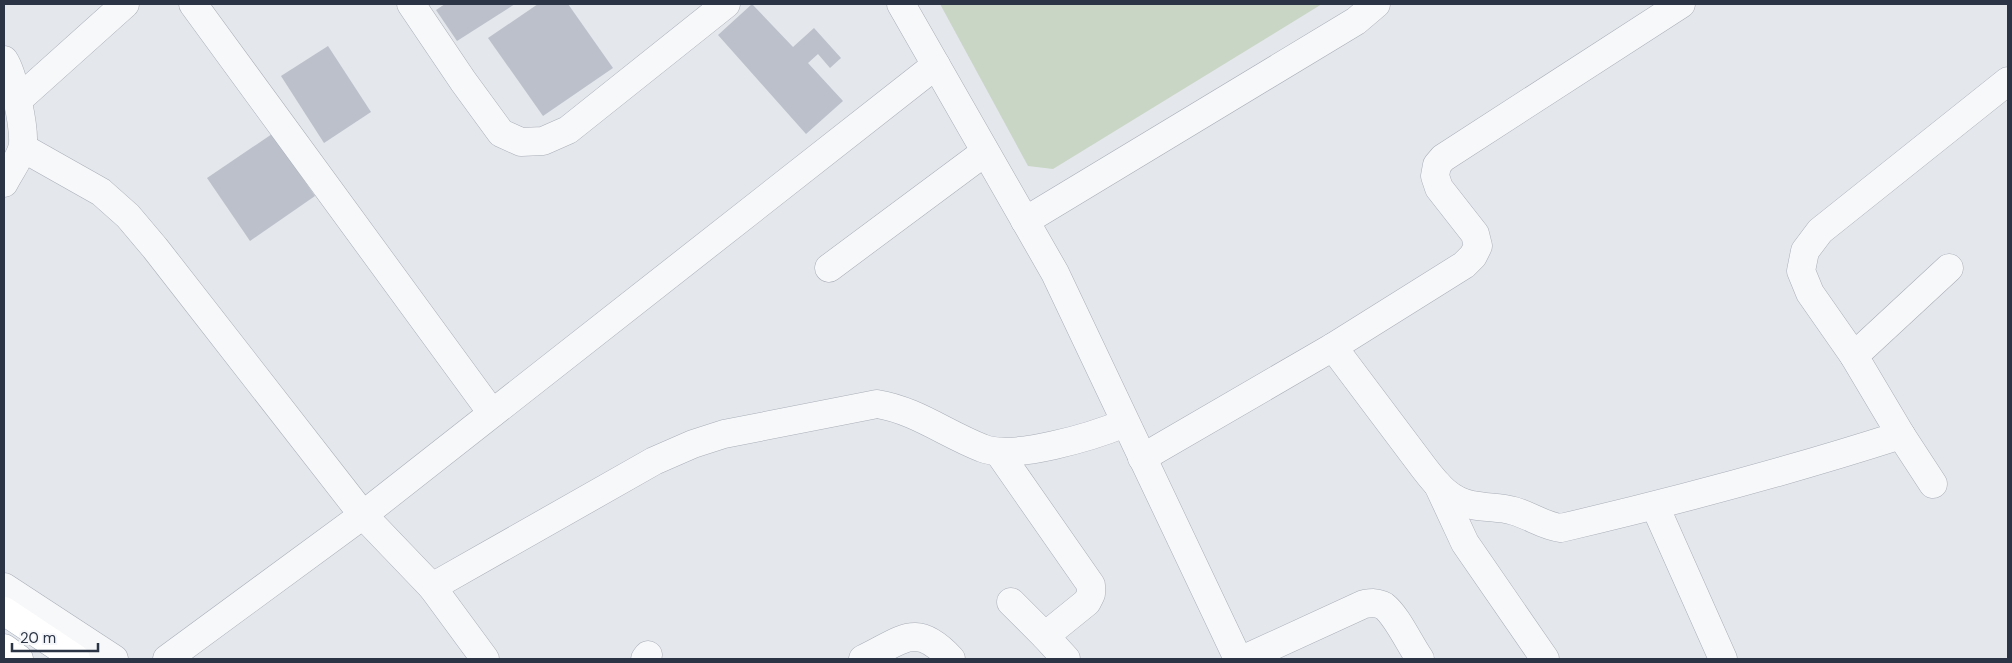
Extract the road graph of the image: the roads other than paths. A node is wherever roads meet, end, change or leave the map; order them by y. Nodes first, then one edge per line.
1 (125, 4) edge
2 (193, 4) edge
3 (411, 4) edge
4 (726, 4) edge
5 (902, 4) edge
6 (1376, 4) edge
7 (1681, 4) edge
8 (4, 60) edge
9 (936, 65) junction
10 (2008, 81) edge
11 (12, 96) edge
12 (22, 148) junction
13 (985, 152) junction
14 (4, 183) edge
15 (1025, 222) junction
16 (830, 268) dead end
17 (1949, 268) dead end
18 (1333, 347) junction
19 (1854, 356) junction
20 (492, 413) junction
21 (1126, 423) junction
22 (1901, 435) junction
23 (999, 453) junction
24 (1142, 458) junction
25 (1933, 484) dead end
26 (1438, 485) junction
27 (1655, 506) junction
28 (363, 515) junction
29 (4, 586) edge
30 (432, 588) junction
31 (1011, 602) dead end
32 (4, 611) edge
33 (1045, 636) junction
34 (4, 648) edge
35 (19, 659) edge
36 (76, 659) edge
37 (114, 659) edge
38 (168, 659) edge
39 (485, 659) edge
40 (863, 659) edge
41 (951, 659) edge
42 (1066, 659) edge
43 (1238, 659) edge
44 (1244, 659) edge
45 (1420, 659) edge
46 (1545, 659) edge
47 (1723, 659) edge

1 - 11 street
2 - 20 street
3 - 4 street
5 - 9 street
6 - 15 street
7 - 18 street
8 - 11 street
9 - 13 street
9 - 20 street
10 - 19 street
11 - 12 street
12 - 14 street
12 - 28 street
13 - 15 street
13 - 16 street
15 - 21 street
17 - 19 street
18 - 24 street
18 - 26 street
19 - 22 street
20 - 28 street
21 - 23 street
21 - 24 street
22 - 25 street
22 - 27 street
23 - 30 street
23 - 33 street
24 - 43 street
26 - 27 street
26 - 46 street
27 - 47 street
28 - 30 street
28 - 38 street
29 - 37 street
30 - 39 street
31 - 33 street
32 - 36 main road
33 - 42 street
34 - 35 main road
40 - 41 street
44 - 45 street

